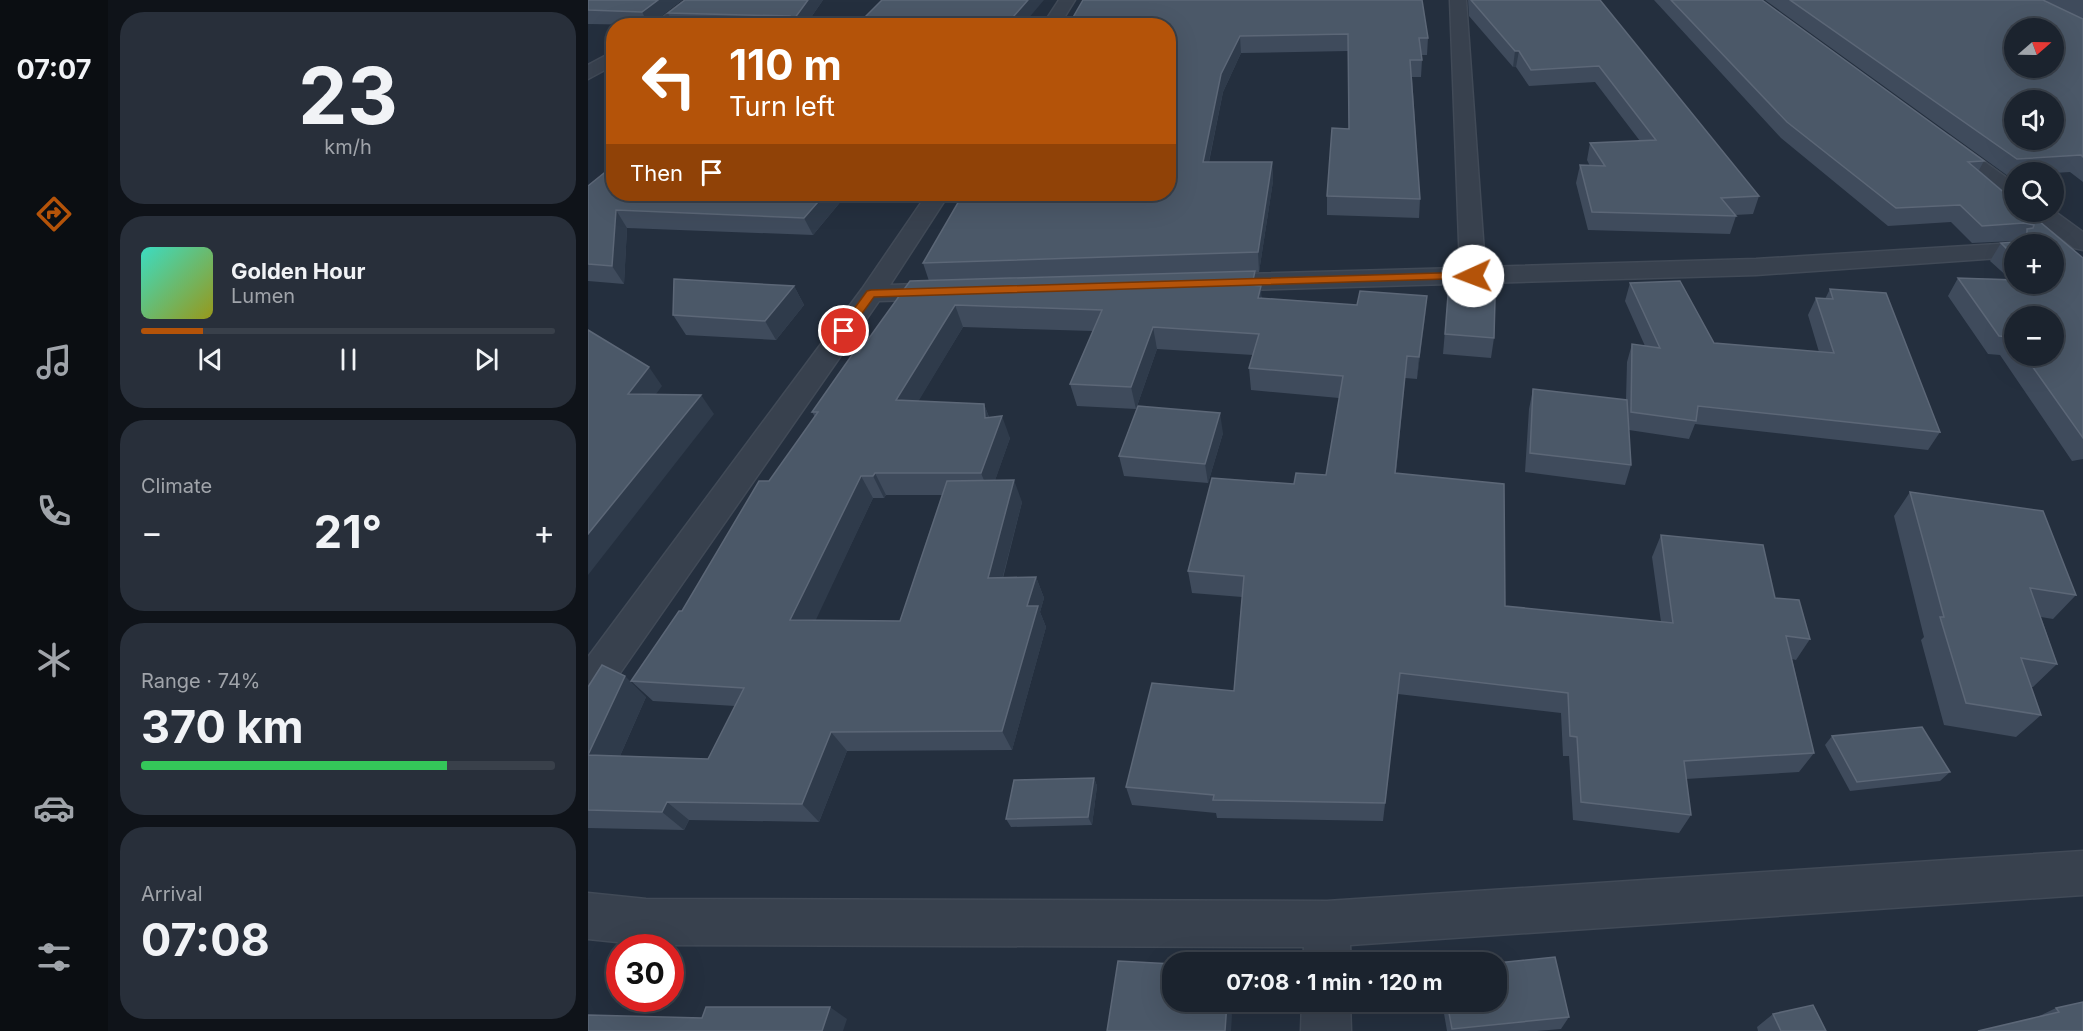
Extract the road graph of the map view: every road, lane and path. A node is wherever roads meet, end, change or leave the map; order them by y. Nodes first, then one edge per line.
1 (697, 0) edge
2 (1068, 0) edge
3 (1458, 0) edge
4 (671, 18) edge
5 (1056, 18) edge
6 (606, 61) edge
7 (588, 73) edge
8 (1930, 131) edge
9 (2004, 186) edge
10 (933, 201) edge
11 (2053, 222) edge
12 (2083, 244) edge
13 (2064, 247) edge
14 (2004, 251) edge
15 (1473, 276) junction
16 (1190, 284) edge
17 (965, 291) edge
18 (871, 294) junction
19 (588, 687) edge
20 (2083, 873) edge
21 (588, 916) edge
22 (1327, 944) edge
23 (1326, 1012) edge
24 (1326, 1031) edge

1 - 4 street
2 - 5 street
3 - 15 street
6 - 7 street
8 - 9 street
10 - 18 street
11 - 12 street
12 - 13 street
14 - 15 street
15 - 16 street
17 - 18 street
18 - 19 street
20 - 22 street
21 - 22 street
23 - 24 street

